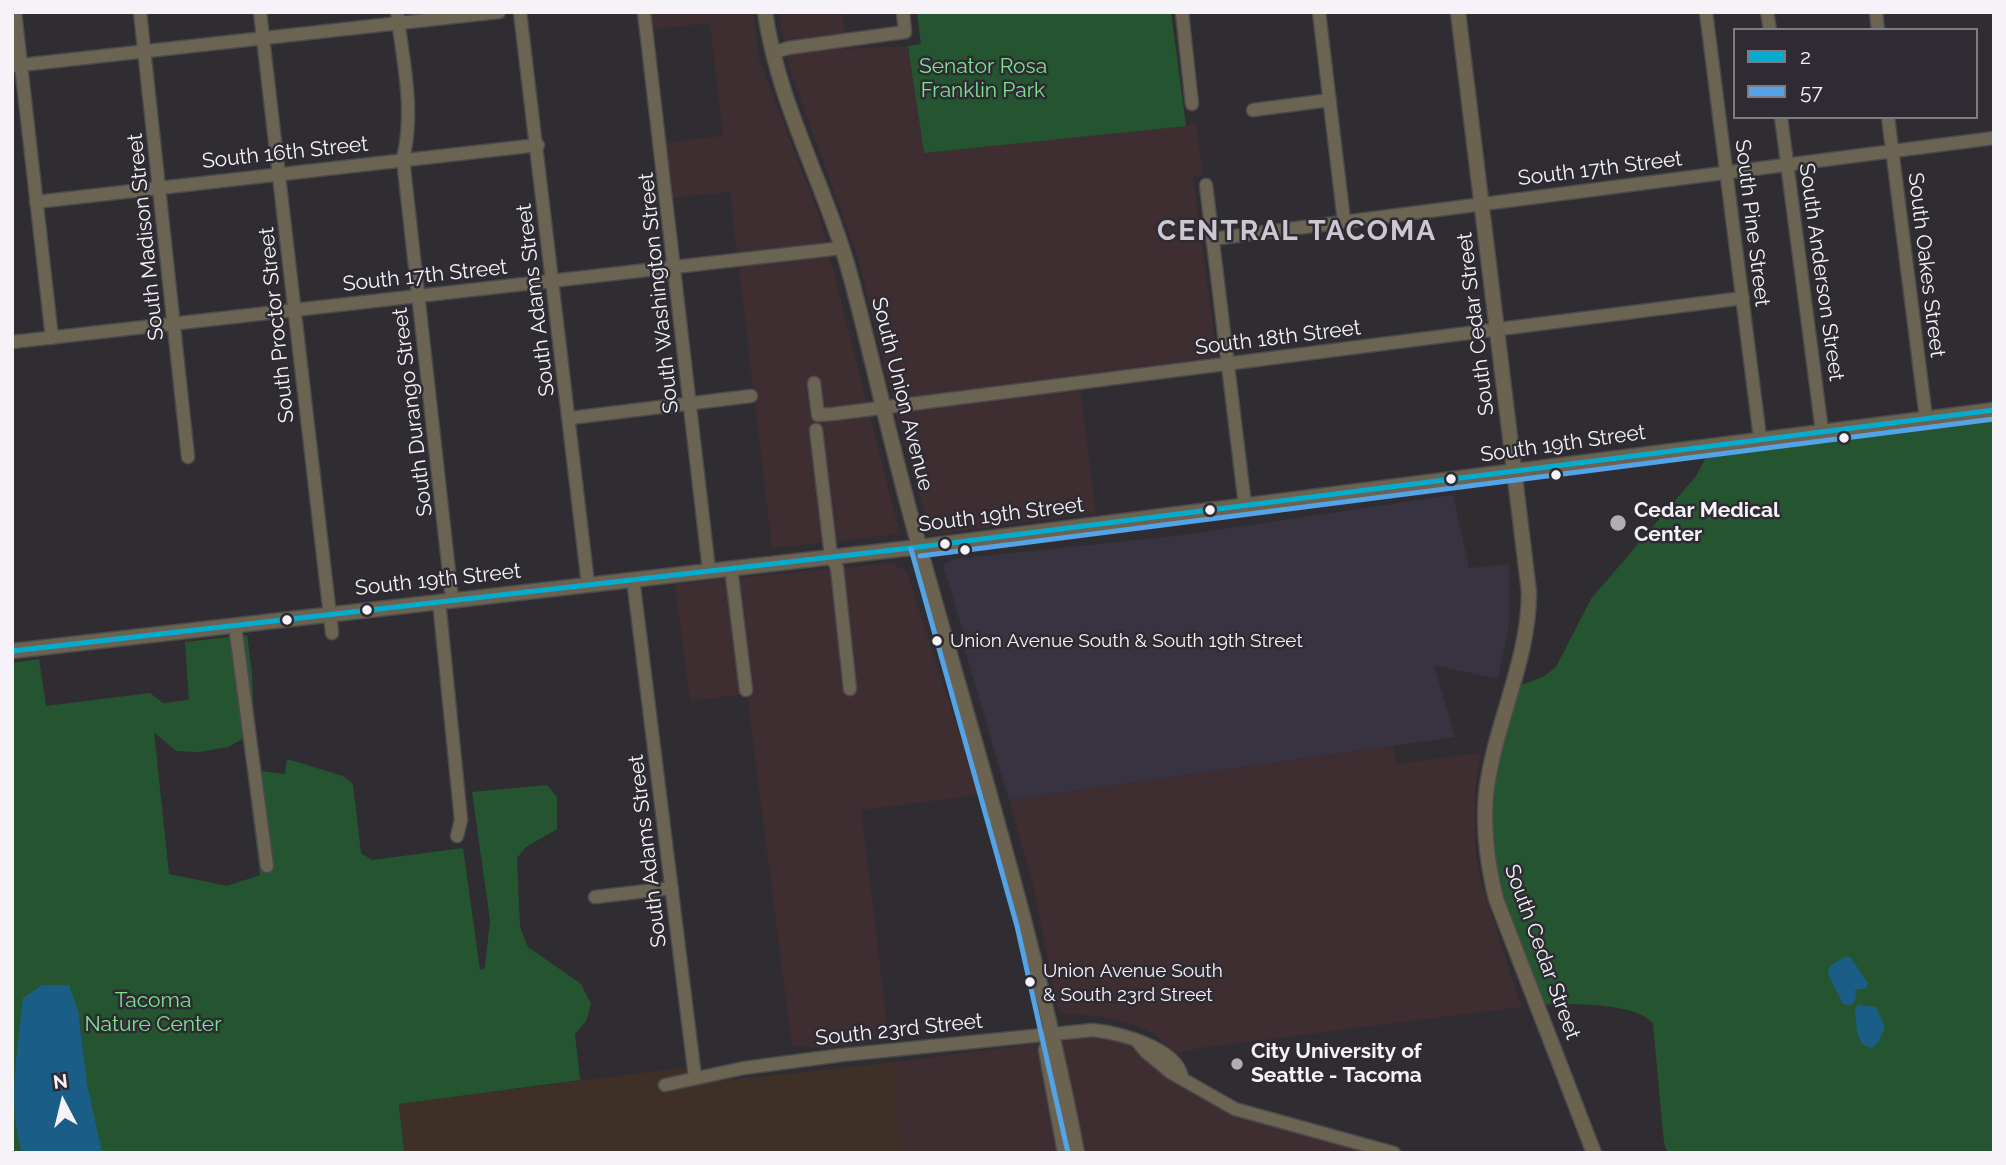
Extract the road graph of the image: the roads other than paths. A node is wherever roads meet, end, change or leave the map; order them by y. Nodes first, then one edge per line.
1 (15, 12) edge
2 (140, 12) edge
3 (260, 12) edge
4 (499, 12) edge
5 (520, 12) edge
6 (644, 12) edge
7 (765, 12) edge
8 (904, 12) edge
9 (1182, 12) edge
10 (1319, 12) edge
11 (1458, 12) edge
12 (1706, 12) edge
13 (398, 18) edge
14 (263, 37) junction
15 (144, 51) junction
16 (773, 53) junction
17 (16, 66) edge
18 (1329, 100) junction
19 (1192, 104) dead end
20 (1253, 110) dead end
21 (1781, 119) edge
22 (1888, 119) edge
23 (1994, 138) edge
24 (538, 145) junction
25 (1892, 151) junction
26 (403, 159) junction
27 (1787, 164) junction
28 (1727, 172) junction
29 (279, 173) junction
30 (1206, 185) dead end
31 (160, 187) junction
32 (36, 202) junction
33 (1482, 203) junction
34 (1344, 221) junction
35 (1212, 239) junction
36 (842, 248) junction
37 (676, 268) junction
38 (554, 281) junction
39 (418, 296) junction
40 (1743, 298) junction
41 (294, 309) junction
42 (175, 323) junction
43 (1498, 330) junction
44 (52, 338) junction
45 (12, 342) edge
46 (1227, 364) junction
47 (814, 383) dead end
48 (751, 396) dead end
49 (690, 404) junction
50 (883, 407) junction
51 (1994, 410) edge
52 (570, 418) junction
53 (1926, 418) junction
54 (816, 430) dead end
55 (1822, 431) junction
56 (1760, 438) junction
57 (188, 457) dead end
58 (1515, 472) junction
59 (1245, 505) junction
60 (919, 547) junction
61 (831, 556) junction
62 (731, 568) junction
63 (709, 570) junction
64 (633, 579) junction
65 (588, 584) junction
66 (445, 600) junction
67 (329, 613) junction
68 (235, 626) junction
69 (331, 633) dead end
70 (12, 651) edge
71 (850, 689) dead end
72 (746, 690) dead end
73 (457, 836) dead end
74 (267, 866) dead end
75 (672, 888) junction
76 (595, 897) dead end
77 (1051, 1032) junction
78 (695, 1077) junction
79 (666, 1086) dead end
80 (1065, 1153) edge
81 (1077, 1153) edge
82 (1394, 1153) edge
83 (1594, 1153) edge

1 - 17 street
2 - 15 street, South Madison Street
3 - 14 street, South Proctor Street
4 - 13 street
5 - 24 street, South Adams Street
6 - 37 street, South Washington Street
7 - 16 main road, South Union Avenue
8 - 16 street
9 - 19 street
10 - 18 street
11 - 33 main road, South Cedar Street
12 - 28 street, South Pine Street
13 - 14 street
13 - 26 street, South Durango Street
14 - 15 street
14 - 29 street, South Proctor Street
15 - 17 street
15 - 31 street, South Madison Street
16 - 36 main road, South Union Avenue
17 - 32 street
18 - 20 street
18 - 34 street
21 - 27 street, South Anderson Street
22 - 25 street, South Oakes Street
23 - 25 street, South 17th Street
24 - 26 street, South 16th Street
24 - 38 street, South Adams Street
25 - 27 street, South 17th Street
25 - 53 street, South Oakes Street
26 - 29 street, South 16th Street
26 - 39 street, South Durango Street
27 - 28 street, South 17th Street
27 - 55 street, South Anderson Street
28 - 33 street, South 17th Street
28 - 40 street, South Pine Street
29 - 31 street, South 16th Street
29 - 41 street, South Proctor Street
30 - 35 street
31 - 32 street, South 16th Street
31 - 42 street, South Madison Street
32 - 44 street
33 - 34 street, South 17th Street
33 - 43 main road, South Cedar Street
34 - 35 street, South 17th Street
35 - 46 street
36 - 37 street, South 17th Street
36 - 50 main road, South Union Avenue
37 - 38 street, South 17th Street
37 - 49 street, South Washington Street
38 - 39 street, South 17th Street
38 - 52 street, South Adams Street
39 - 41 street, South 17th Street
39 - 66 street, South Durango Street
40 - 43 street, South 18th Street
40 - 56 street, South Pine Street
41 - 42 street, South 17th Street
41 - 67 street, South Proctor Street
42 - 44 street, South 17th Street
42 - 57 street, South Madison Street
43 - 46 street, South 18th Street
43 - 58 main road, South Cedar Street
44 - 45 street, South 17th Street
46 - 50 street, South 18th Street
46 - 59 street
47 - 50 street, South 18th Street
48 - 49 street
49 - 52 street
49 - 63 street, South Washington Street
50 - 60 main road, South Union Avenue
51 - 53 main road, South 19th Street
52 - 65 street, South Adams Street
53 - 55 main road, South 19th Street
54 - 61 street
55 - 56 main road, South 19th Street
56 - 58 main road, South 19th Street
58 - 59 main road, South 19th Street
58 - 83 main road, South Cedar Street
59 - 60 main road, South 19th Street
60 - 61 main road, South 19th Street
60 - 77 main road, South Union Avenue
61 - 62 main road, South 19th Street
61 - 71 street
62 - 63 main road, South 19th Street
62 - 72 street
63 - 64 main road, South 19th Street
64 - 65 main road, South 19th Street
64 - 75 street, South Adams Street
65 - 66 main road, South 19th Street
66 - 67 main road, South 19th Street
66 - 73 street, South Durango Street
67 - 68 main road, South 19th Street
67 - 69 street, South Proctor Street
68 - 70 main road, South 19th Street
68 - 74 street
75 - 76 street
75 - 78 street, South Adams Street
77 - 78 street, South 23rd Street
77 - 80 main road, South Union Avenue
77 - 81 main road, South Union Avenue
77 - 82 street, South 23rd Street
78 - 79 street, South 23rd Street

